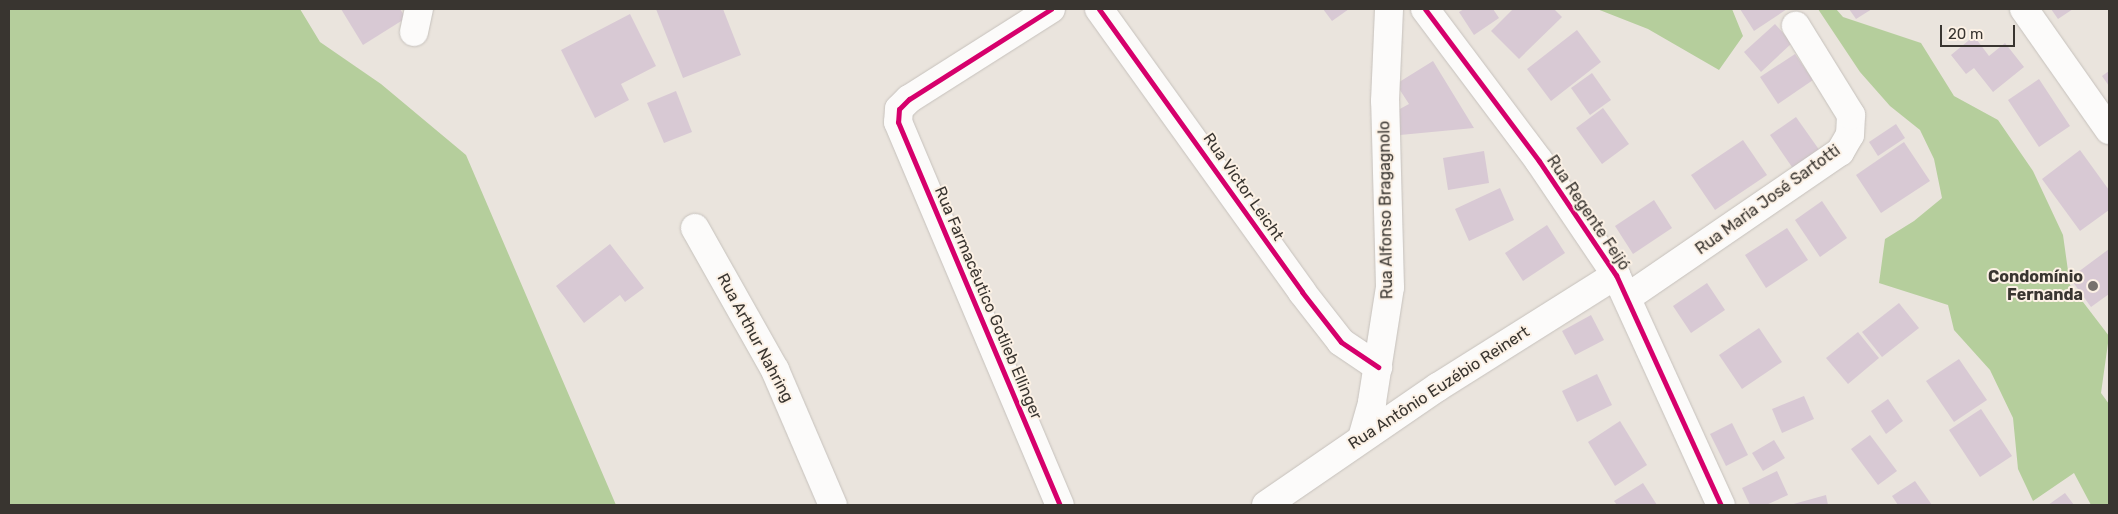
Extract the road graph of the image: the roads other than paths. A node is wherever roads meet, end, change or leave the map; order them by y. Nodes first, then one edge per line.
1 (1051, 9) edge
2 (1099, 9) edge
3 (1389, 9) edge
4 (1425, 9) edge
5 (2024, 9) edge
6 (1796, 26) dead end
7 (2109, 130) edge
8 (695, 228) dead end
9 (1622, 286) junction
10 (1378, 367) junction
11 (1362, 438) junction
12 (1715, 502) edge
13 (834, 505) edge
14 (1060, 505) edge
15 (1266, 505) edge

1 - 14 street, Rua Farmacêutico Gotlieb Ellinger
2 - 10 street, Rua Victor Leicht
3 - 10 street, Rua Alfonso Bragagnolo
4 - 9 street, Rua Regente Feijó
5 - 7 street
6 - 9 street, Rua Maria José Sartotti
8 - 13 street, Rua Arthur Nahring
9 - 11 street, Rua Antônio Euzébio Reinert
9 - 12 street, Rua Regente Feijó
10 - 11 street, Rua Alfonso Bragagnolo
11 - 15 street, Rua Antônio Euzébio Reinert

